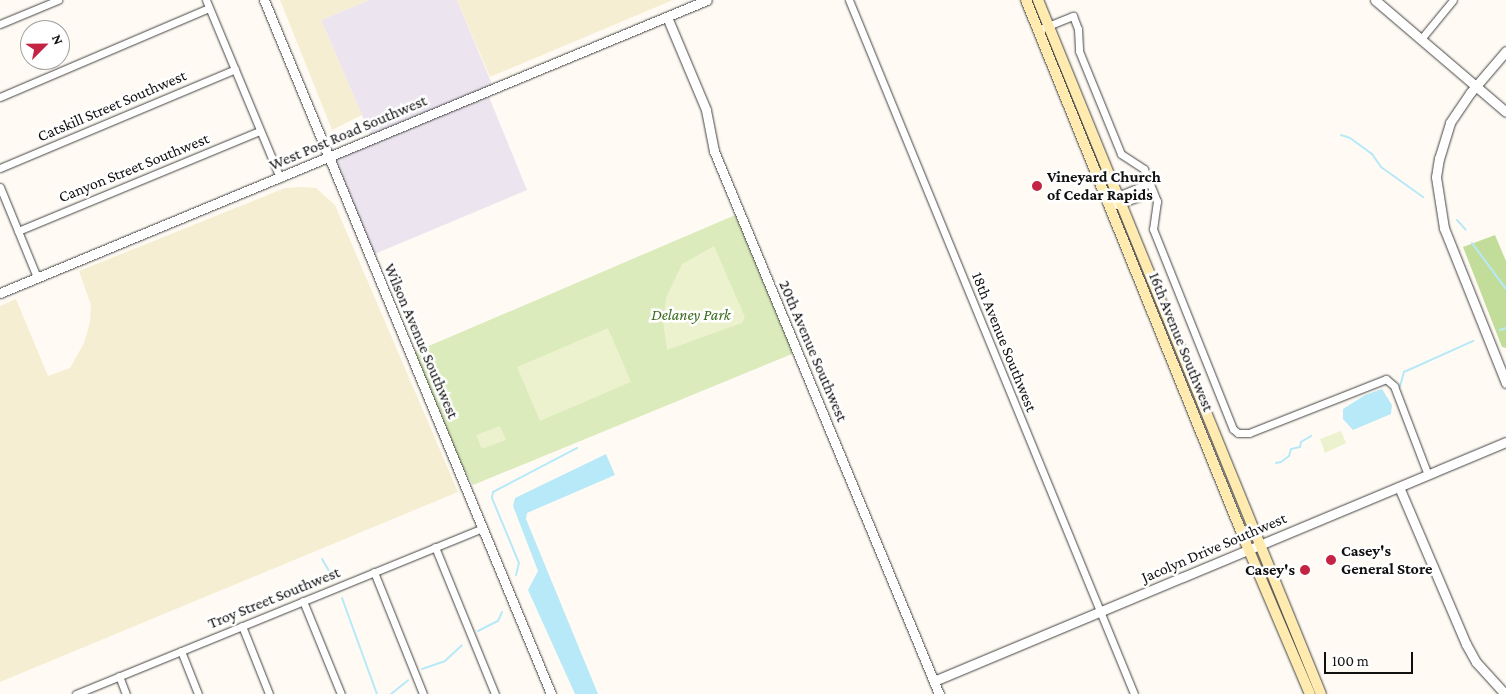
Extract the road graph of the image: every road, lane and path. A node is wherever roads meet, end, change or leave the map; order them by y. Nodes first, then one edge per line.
1 (58, 0) edge
2 (206, 0) edge
3 (264, 0) edge
4 (707, 0) edge
5 (849, 0) edge
6 (1026, 0) edge
7 (1038, 0) edge
8 (1375, 0) edge
9 (1453, 0) edge
10 (209, 8) junction
11 (667, 17) junction
12 (0, 24) edge
13 (1043, 28) junction
14 (1421, 39) junction
15 (1506, 51) edge
16 (235, 69) junction
17 (1476, 86) junction
18 (0, 97) edge
19 (1506, 112) edge
20 (260, 131) junction
21 (329, 158) junction
22 (0, 168) edge
23 (280, 178) junction
24 (1150, 183) junction
25 (0, 188) edge
26 (1153, 192) junction
27 (1119, 201) junction
28 (1109, 205) junction
29 (18, 231) junction
30 (37, 276) junction
31 (0, 292) edge
32 (1506, 383) edge
33 (1506, 442) edge
34 (1428, 475) junction
35 (1399, 487) junction
36 (482, 528) junction
37 (1259, 546) junction
38 (435, 547) junction
39 (1249, 550) junction
40 (374, 572) junction
41 (303, 601) junction
42 (1100, 612) junction
43 (242, 626) junction
44 (181, 651) junction
45 (119, 676) junction
46 (934, 681) junction
47 (1317, 693) edge
48 (76, 694) edge
49 (126, 694) edge
50 (198, 694) edge
51 (269, 694) edge
52 (341, 694) edge
53 (423, 694) edge
54 (495, 694) edge
55 (551, 694) edge
56 (939, 694) edge
57 (1134, 694) edge
58 (1505, 694) edge

1 - 12 street
2 - 10 street
3 - 21 street, Wilson Avenue Southwest
4 - 11 street, West Post Road Southwest
5 - 42 street, 18th Avenue Southwest
6 - 13 main road, 16th Avenue Southwest
7 - 13 main road, 16th Avenue Southwest
8 - 14 street
9 - 14 street
10 - 16 street
10 - 18 street
11 - 21 street, West Post Road Southwest
11 - 46 street, 20th Avenue Southwest
13 - 24 street
13 - 27 main road, 16th Avenue Southwest
13 - 28 main road, 16th Avenue Southwest
14 - 17 street
15 - 17 street
16 - 20 street
16 - 22 street, Catskill Street Southwest
17 - 19 street
17 - 32 street
20 - 23 street
20 - 29 street, Canyon Street Southwest
21 - 23 street, West Post Road Southwest
21 - 36 street, Wilson Avenue Southwest
23 - 30 street, West Post Road Southwest
24 - 26 street
24 - 27 street
25 - 29 street
26 - 27 street
26 - 34 street
27 - 28 street
27 - 37 main road, 16th Avenue Southwest
28 - 39 main road, 16th Avenue Southwest
29 - 30 street
30 - 31 street, West Post Road Southwest
33 - 34 street, Jacolyn Drive Southwest
34 - 35 street, Jacolyn Drive Southwest
35 - 37 street, Jacolyn Drive Southwest
35 - 58 street
36 - 38 street, Troy Street Southwest
36 - 55 street, Wilson Avenue Southwest
37 - 39 street, Jacolyn Drive Southwest
37 - 47 main road, 16th Avenue Southwest
38 - 40 street, Troy Street Southwest
38 - 54 street
39 - 42 street, Jacolyn Drive Southwest
39 - 47 main road, 16th Avenue Southwest
40 - 41 street, Troy Street Southwest
40 - 53 street
41 - 43 street, Troy Street Southwest
41 - 52 street
42 - 46 street, Jacolyn Drive Southwest
42 - 57 street, 18th Avenue Southwest
43 - 44 street, Troy Street Southwest
43 - 51 street
44 - 45 street, Troy Street Southwest
44 - 50 street
45 - 48 street, Troy Street Southwest
45 - 49 street
46 - 56 street, 20th Avenue Southwest

